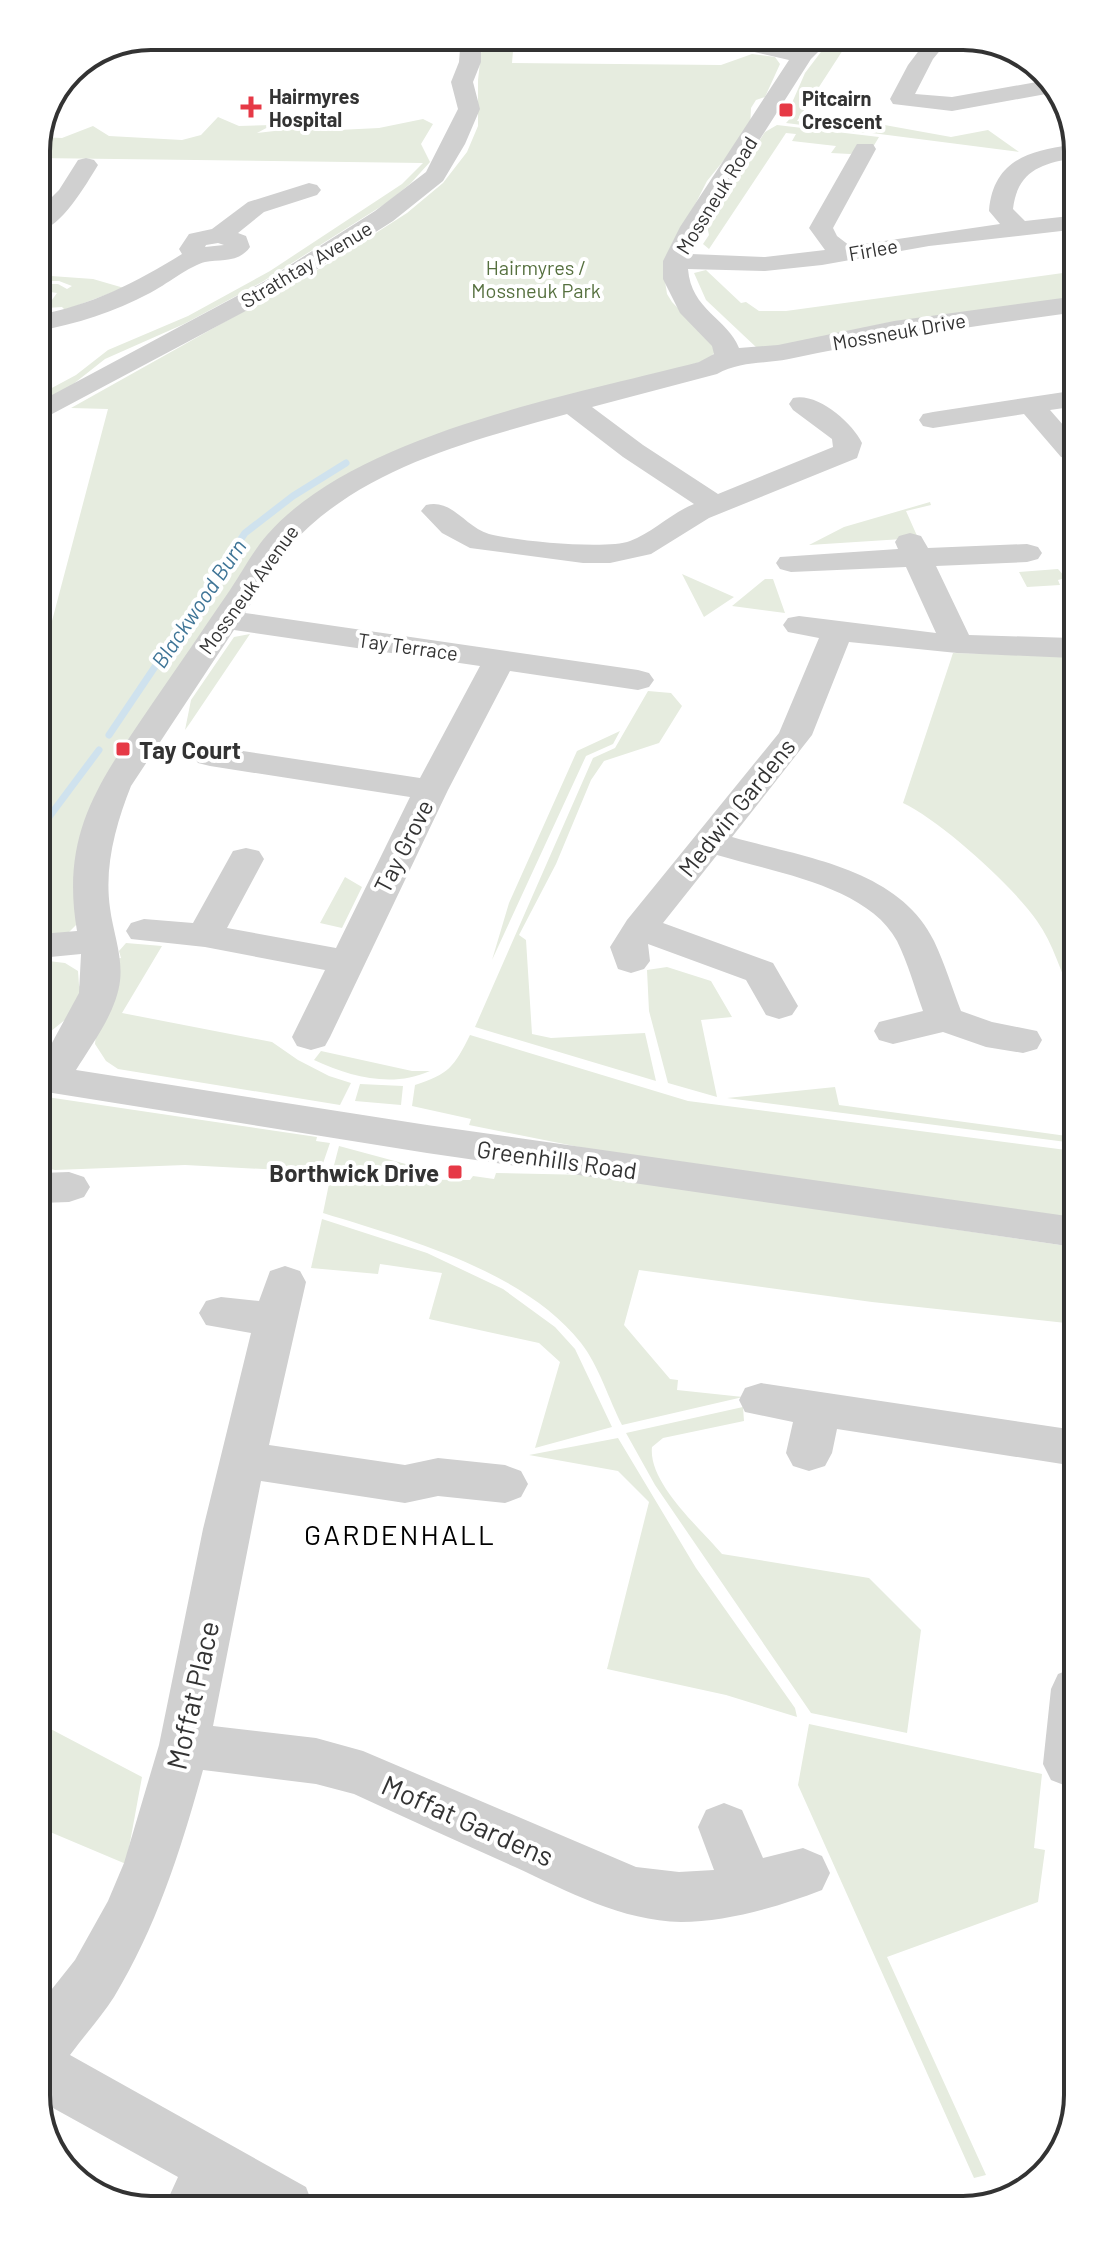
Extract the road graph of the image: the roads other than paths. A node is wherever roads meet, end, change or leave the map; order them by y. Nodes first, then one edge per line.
1 (470, 50) edge
2 (766, 50) edge
3 (809, 50) edge
4 (929, 50) edge
5 (803, 55) junction
6 (1041, 88) edge
7 (901, 99) junction
8 (886, 120) dead end
9 (1064, 153) edge
10 (829, 157) dead end
11 (91, 174) dead end
12 (309, 190) dead end
13 (50, 212) edge
14 (1064, 224) edge
15 (1021, 230) junction
16 (845, 254) junction
17 (675, 261) junction
18 (1064, 306) edge
19 (50, 319) edge
20 (728, 357) junction
21 (1064, 400) edge
22 (571, 404) junction
23 (803, 404) dead end
24 (1031, 406) junction
25 (50, 407) edge
26 (933, 420) dead end
27 (1064, 443) edge
28 (715, 505) junction
29 (436, 511) dead end
30 (913, 550) junction
31 (1027, 553) dead end
32 (791, 563) dead end
33 (224, 619) junction
34 (799, 625) dead end
35 (837, 632) junction
36 (957, 644) junction
37 (1064, 648) edge
38 (500, 659) junction
39 (638, 680) dead end
40 (210, 756) dead end
41 (431, 790) junction
42 (711, 842) junction
43 (246, 859) dead end
44 (144, 931) dead end
45 (205, 935) junction
46 (97, 941) junction
47 (50, 945) edge
48 (345, 962) junction
49 (779, 1006) dead end
50 (945, 1019) junction
51 (893, 1031) dead end
52 (311, 1037) dead end
53 (1023, 1040) dead end
54 (50, 1073) edge
55 (50, 1080) edge
56 (1064, 1231) edge
57 (221, 1313) dead end
58 (761, 1400) dead end
59 (818, 1410) junction
60 (1064, 1446) edge
61 (809, 1453) dead end
62 (244, 1460) junction
63 (505, 1484) dead end
64 (184, 1745) junction
65 (724, 1827) dead end
66 (803, 1873) dead end
67 (748, 1888) junction
68 (50, 2036) edge
69 (50, 2076) edge
70 (205, 2188) edge
71 (237, 2196) edge

1 - 25 street, Strathtay Avenue
2 - 5 street
3 - 5 street, Mossneuk Road
4 - 7 street
5 - 17 street, Mossneuk Road
6 - 7 street
7 - 8 street
9 - 15 street
10 - 16 street
11 - 13 street
12 - 19 street
14 - 15 street, Firlee
15 - 16 street, Firlee
16 - 17 street, Firlee
17 - 20 street, Mossneuk Road
18 - 20 street, Mossneuk Drive
20 - 22 street, Mossneuk Avenue
21 - 24 street
22 - 28 street
22 - 33 street, Mossneuk Avenue
23 - 28 street
24 - 26 street
24 - 27 street
28 - 29 street
30 - 31 street
30 - 32 street
30 - 36 street
33 - 38 street, Tay Terrace
33 - 46 street, Mossneuk Avenue
34 - 35 street
35 - 36 street
35 - 42 street, Medwin Gardens
36 - 37 street
38 - 39 street, Tay Terrace
38 - 41 street, Tay Grove
40 - 41 street
41 - 48 street, Tay Grove
42 - 49 street, Medwin Gardens
42 - 50 street
43 - 45 street
44 - 45 street
45 - 48 street
46 - 47 street
46 - 54 street, Mossneuk Avenue
48 - 52 street, Tay Grove
50 - 51 street
50 - 53 street
55 - 56 street, Greenhills Road
57 - 62 street, Moffat Place
58 - 59 street
59 - 60 street
59 - 61 street
62 - 63 street
62 - 64 street, Moffat Place
64 - 67 street, Moffat Gardens
64 - 68 street, Moffat Place
65 - 67 street
66 - 67 street, Moffat Gardens
69 - 70 street
70 - 71 street

